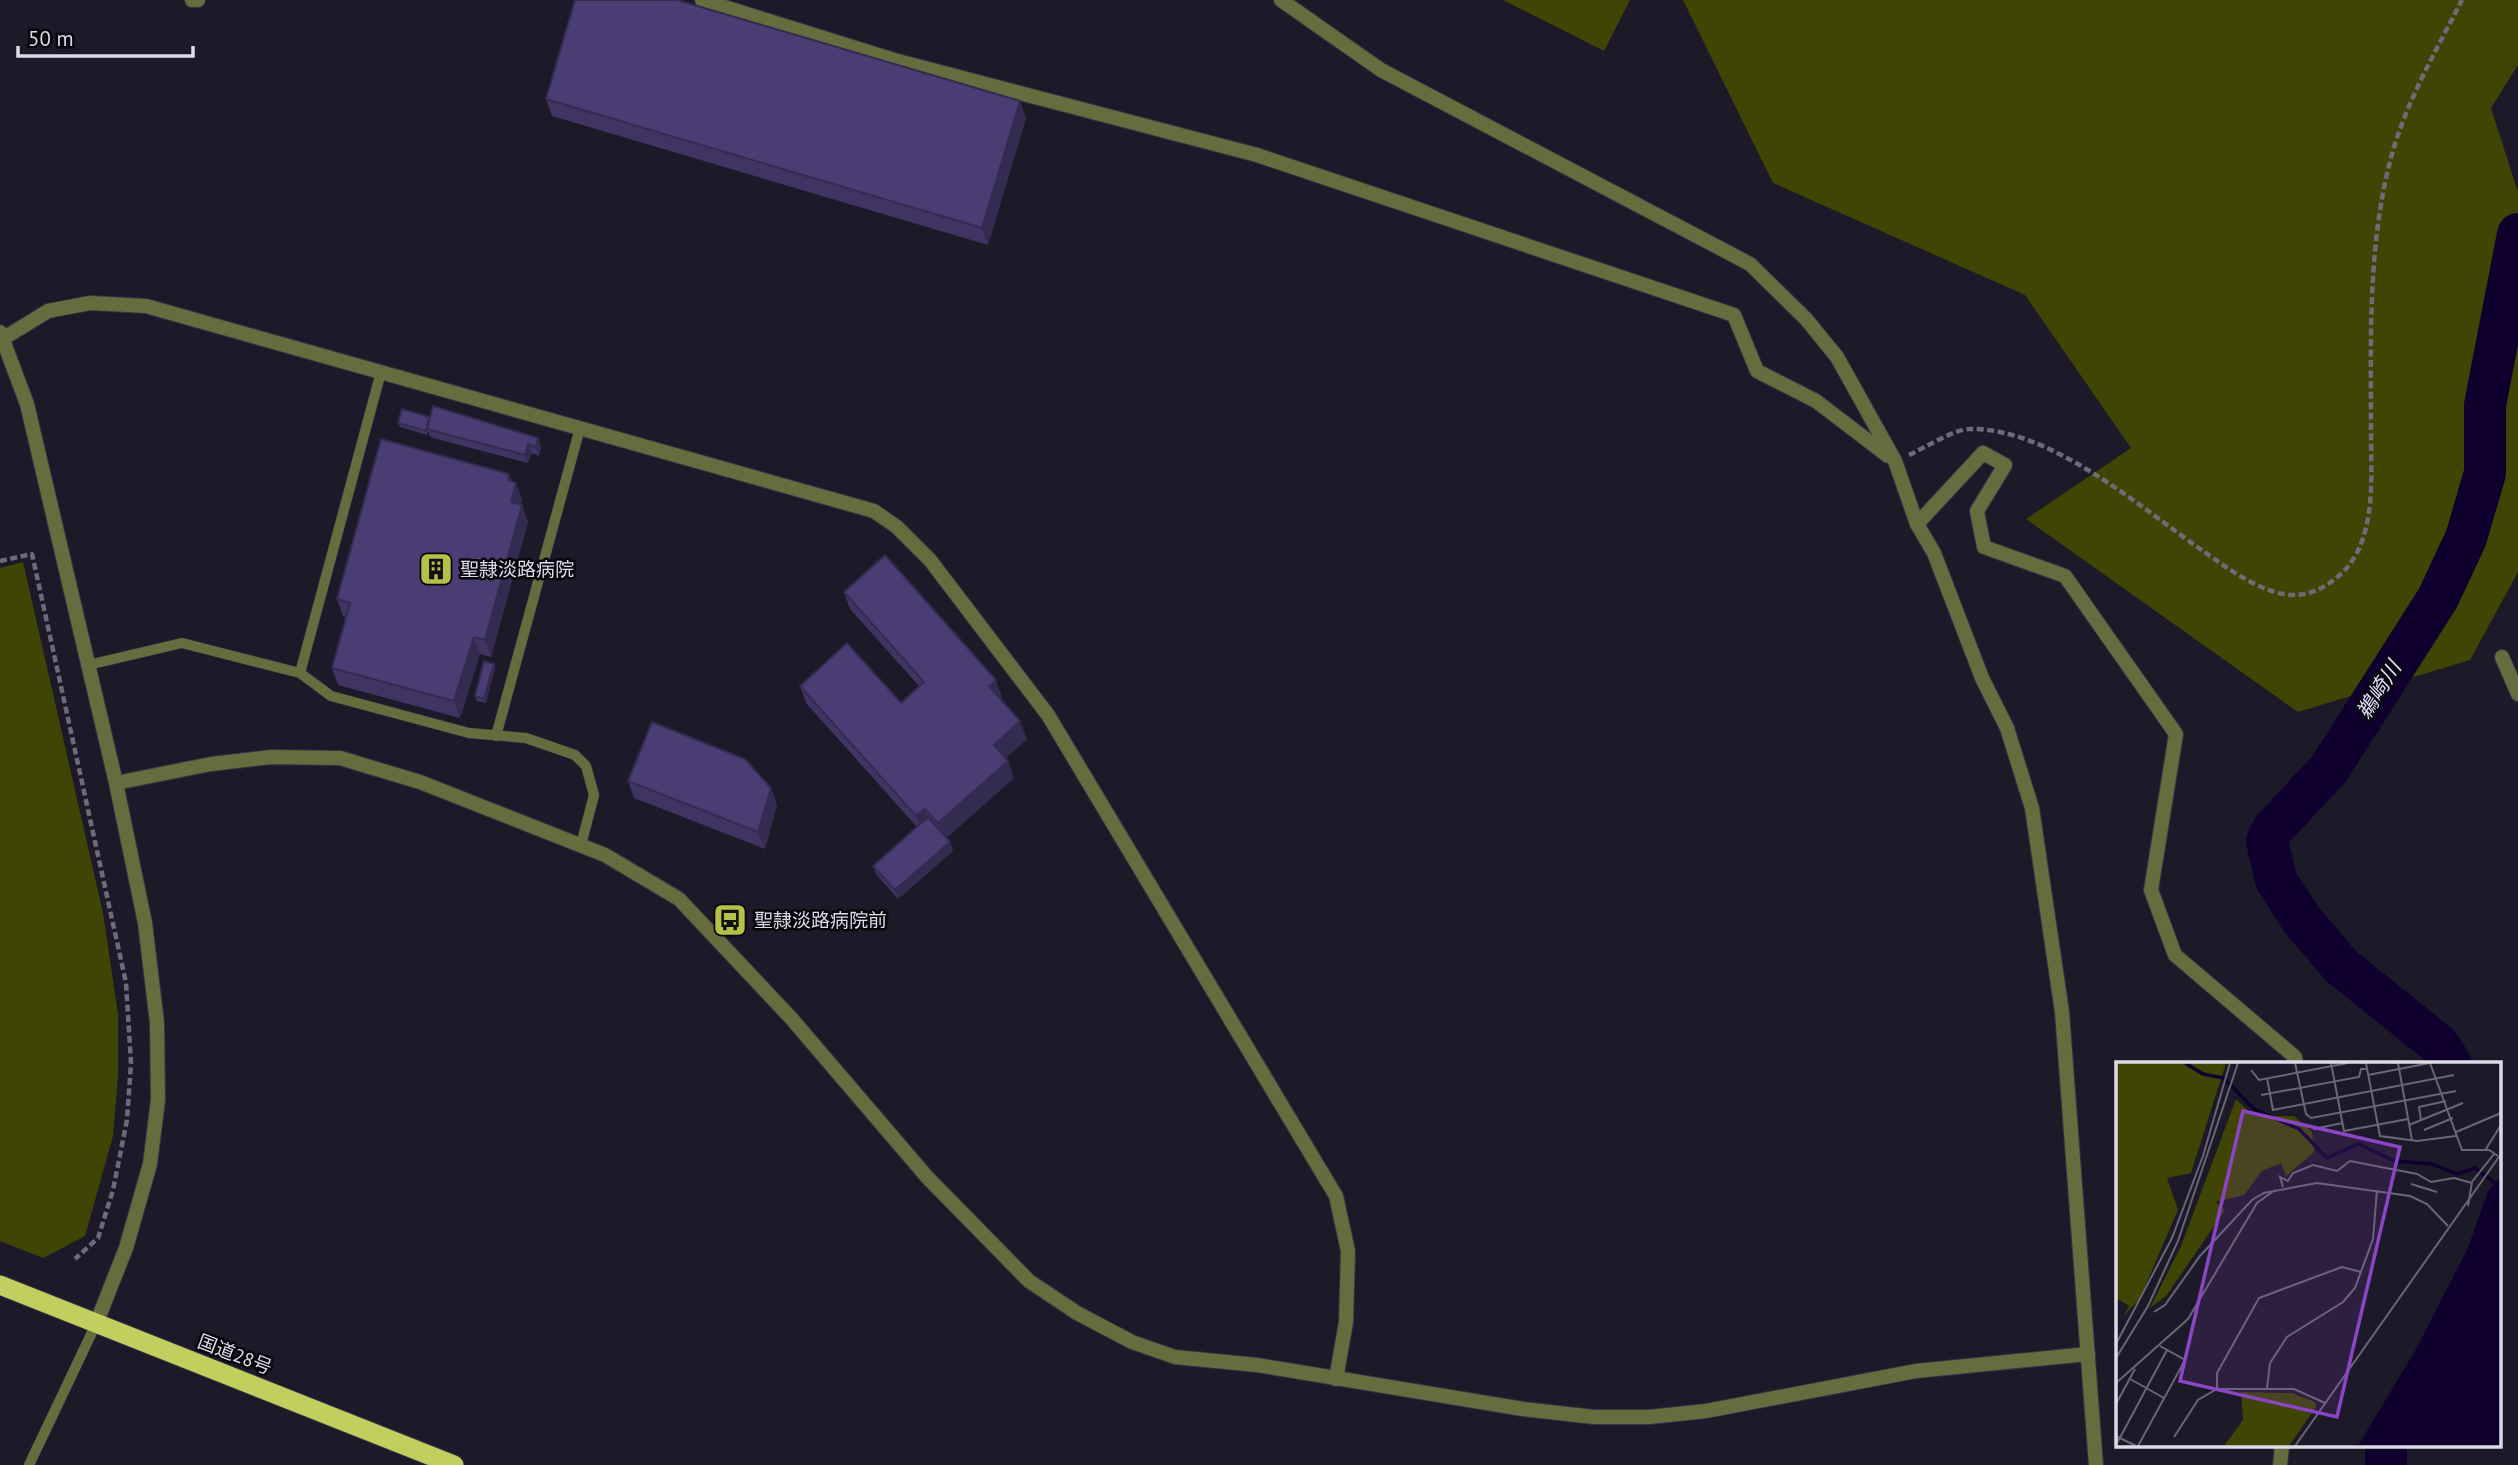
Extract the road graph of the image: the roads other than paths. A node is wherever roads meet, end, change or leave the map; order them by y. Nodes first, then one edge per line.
1 (192, 0) edge
2 (198, 0) edge
3 (702, 0) edge
4 (1281, 0) edge
5 (2, 335) edge
6 (381, 372) junction
7 (580, 428) junction
8 (1895, 461) junction
9 (1917, 524) junction
10 (2502, 657) dead end
11 (88, 664) junction
12 (300, 673) junction
13 (2518, 692) edge
14 (496, 736) junction
15 (116, 783) junction
16 (581, 845) junction
17 (2296, 1062) edge
18 (0, 1285) edge
19 (96, 1324) junction
20 (2088, 1354) junction
21 (1336, 1379) junction
22 (29, 1465) edge
23 (454, 1465) edge
24 (2096, 1465) edge

1 - 2 street
3 - 8 street
4 - 8 street
5 - 6 street
5 - 11 street
6 - 7 street
6 - 12 lane
7 - 14 lane
7 - 21 street
8 - 9 street
9 - 17 street
9 - 20 street
10 - 13 street
11 - 12 lane
11 - 15 street
12 - 14 lane
14 - 16 lane
15 - 16 street
15 - 19 street
16 - 21 street
18 - 19 highway, 国道28号
19 - 22 lane
19 - 23 highway, 国道28号
20 - 21 street
20 - 24 street

